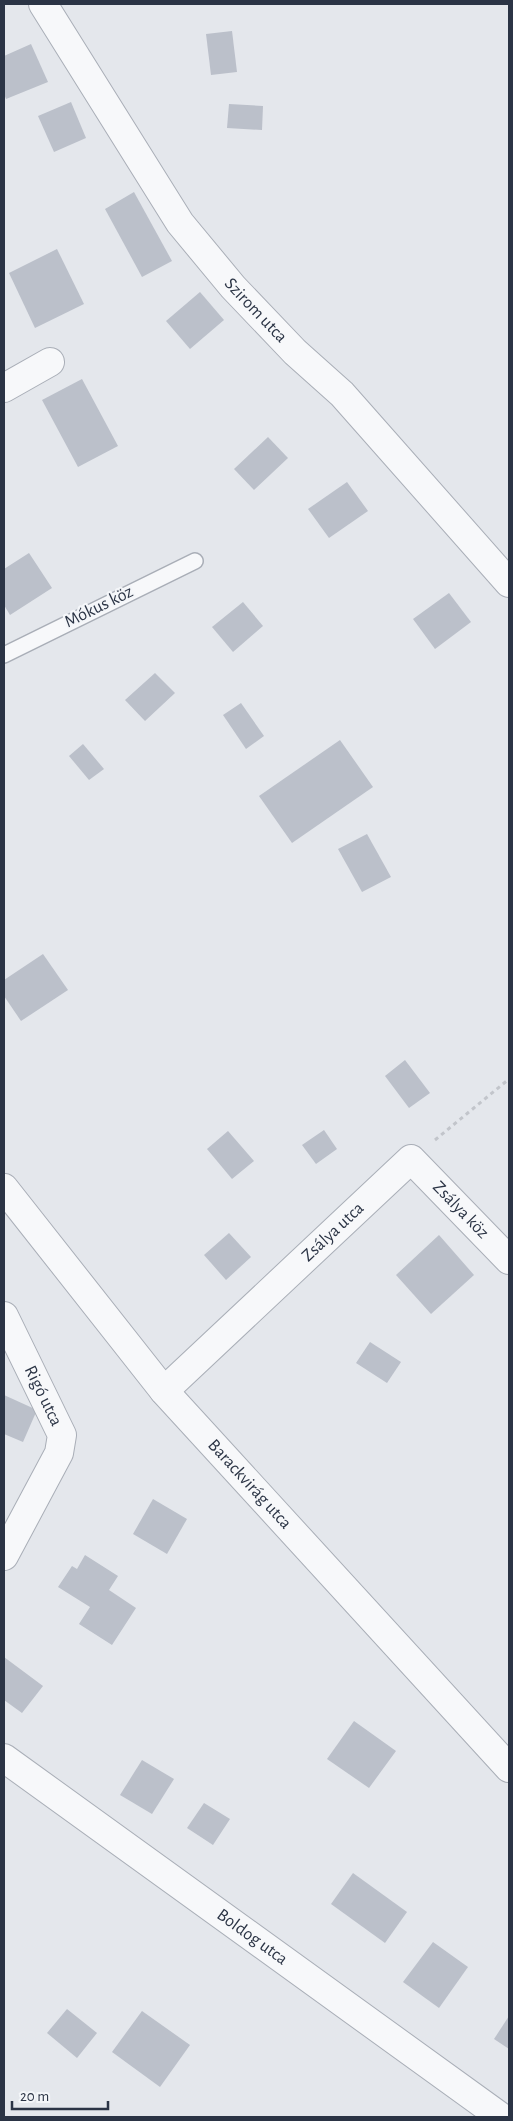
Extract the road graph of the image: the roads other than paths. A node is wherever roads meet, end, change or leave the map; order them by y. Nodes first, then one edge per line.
1 (43, 4) edge
2 (50, 362) dead end
3 (4, 388) edge
4 (195, 561) dead end
5 (509, 583) edge
6 (4, 655) edge
7 (411, 1159) joint
8 (4, 1188) edge
9 (509, 1260) edge
10 (4, 1316) edge
11 (164, 1391) junction
12 (4, 1556) edge
13 (4, 1758) edge
14 (509, 1768) edge
15 (501, 2117) edge

1 - 5 street, Szirom utca
2 - 3 street
4 - 6 lane, Mókus köz
7 - 9 street, Zsálya köz
7 - 11 street, Zsálya utca
8 - 11 street, Barackvirág utca
10 - 12 street, Rigó utca
11 - 14 street, Barackvirág utca
13 - 15 street, Boldog utca

